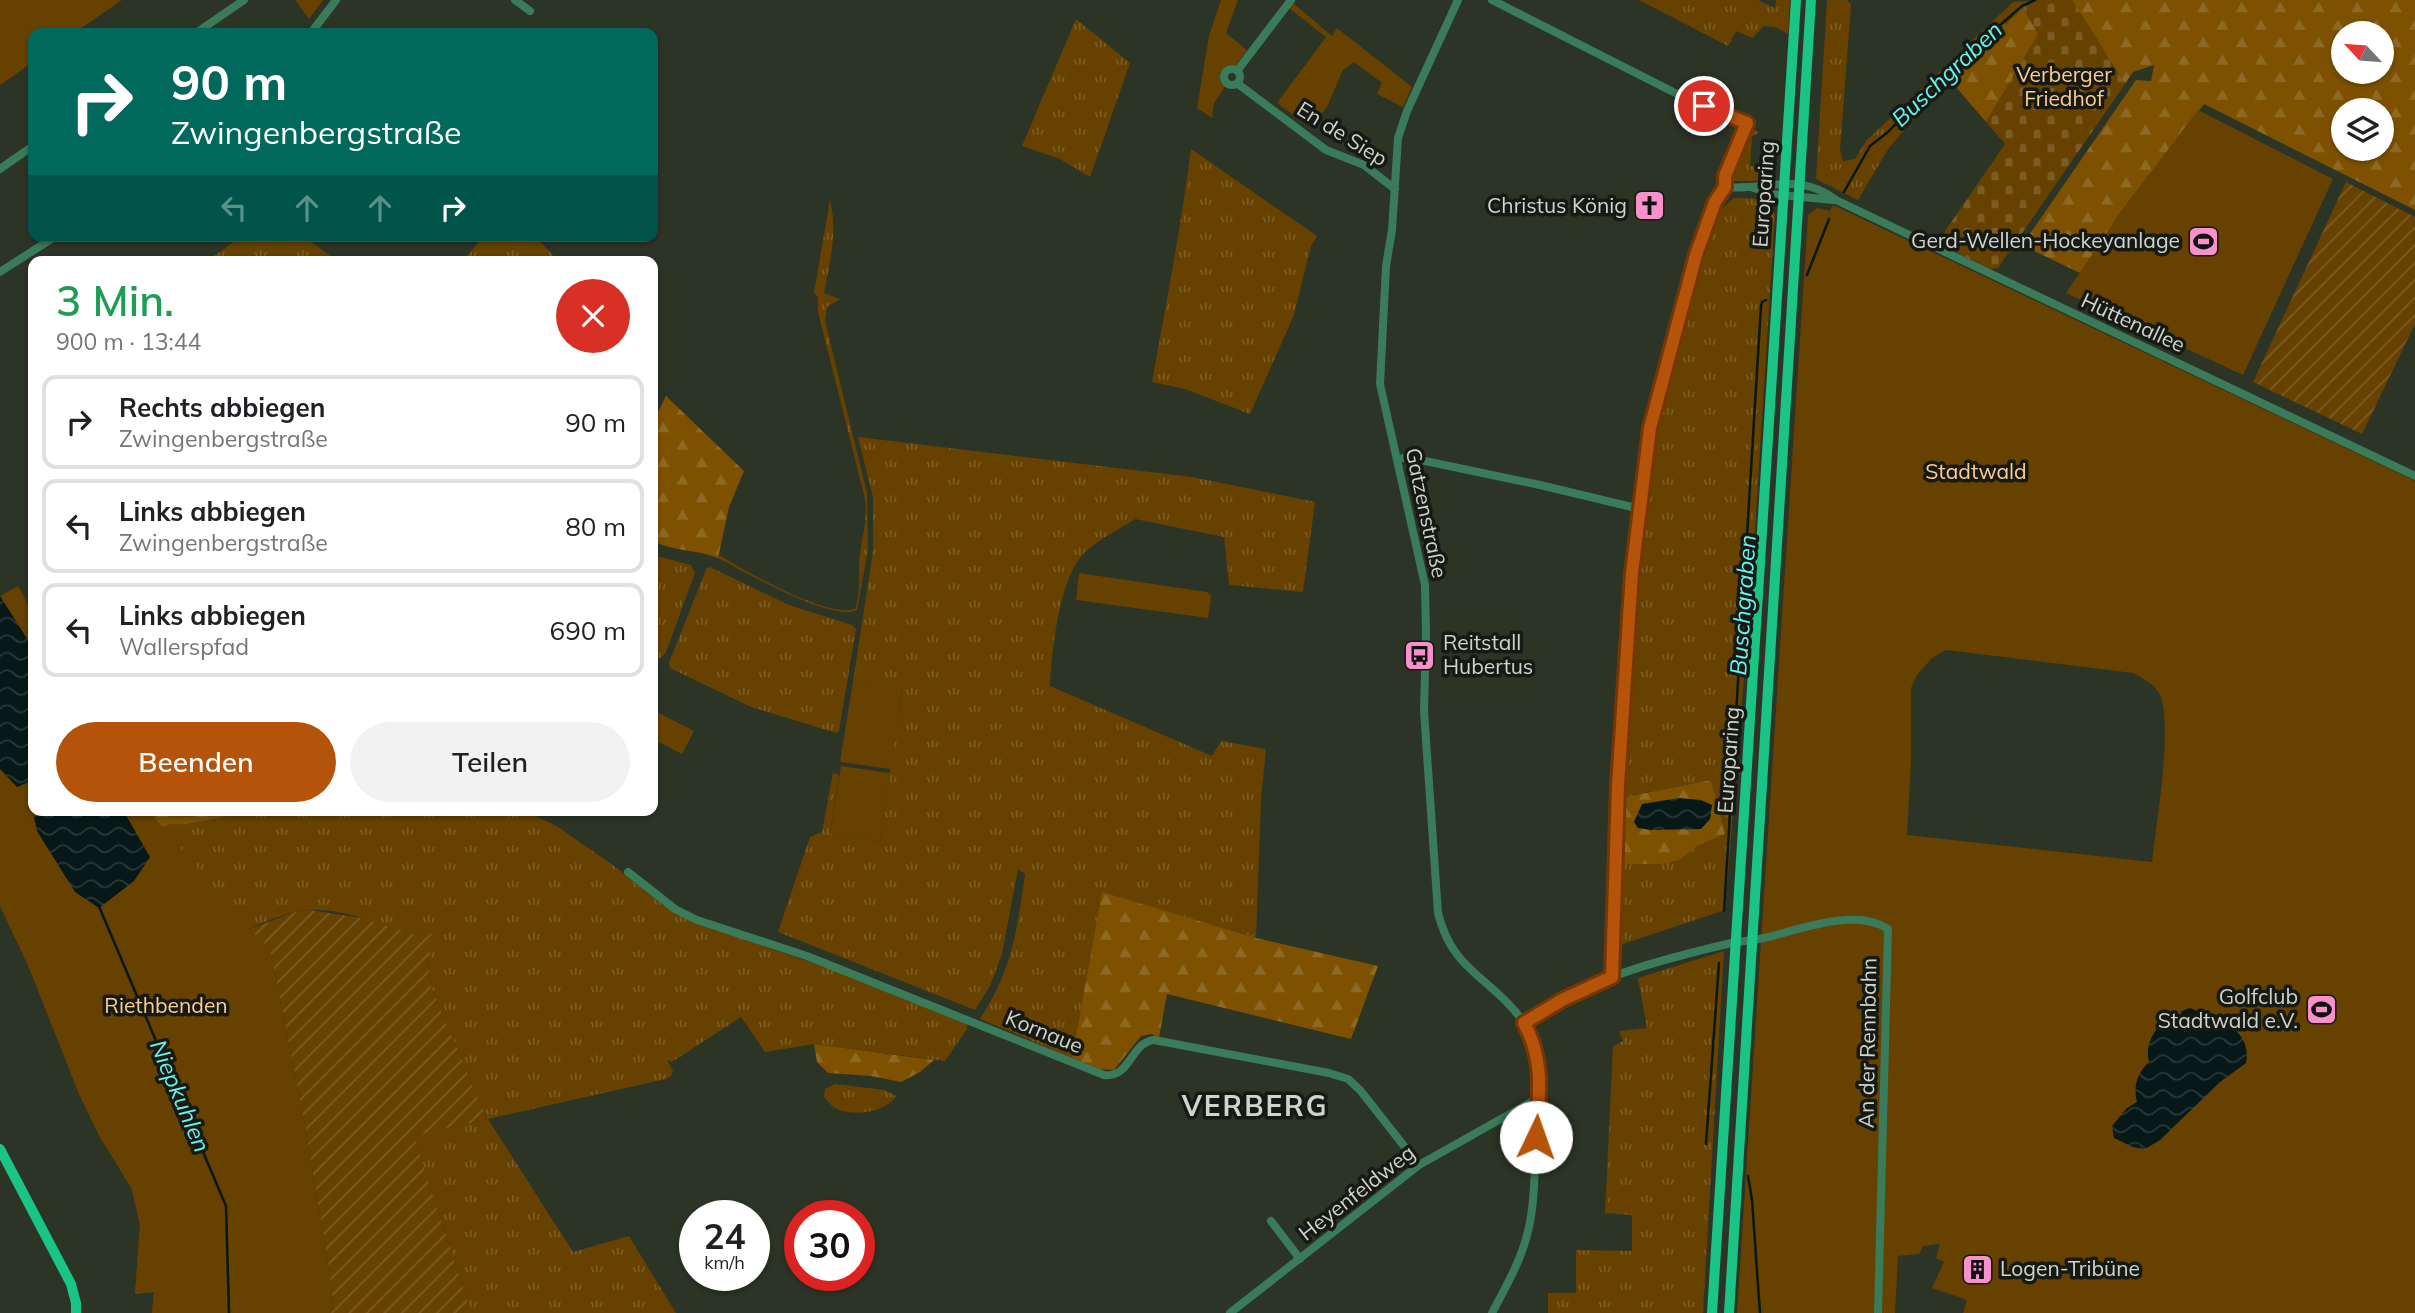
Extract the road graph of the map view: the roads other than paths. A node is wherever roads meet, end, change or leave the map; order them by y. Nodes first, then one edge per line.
1 (244, 0) edge
2 (336, 0) edge
3 (515, 0) edge
4 (1291, 0) edge
5 (1458, 0) edge
6 (1492, 0) edge
7 (1796, 0) edge
8 (1811, 0) edge
9 (530, 11) dead end
10 (203, 28) edge
11 (315, 28) edge
12 (1237, 71) junction
13 (1238, 84) junction
14 (28, 149) edge
15 (0, 169) edge
16 (1725, 187) junction
17 (1395, 189) junction
18 (1784, 190) junction
19 (1799, 191) junction
20 (48, 242) edge
21 (0, 272) edge
22 (1397, 460) junction
23 (2415, 476) edge
24 (1640, 509) junction
25 (628, 872) dead end
26 (1751, 940) junction
27 (1737, 942) junction
28 (1612, 977) junction
29 (1524, 1023) junction
30 (1538, 1098) junction
31 (1510, 1115) junction
32 (1536, 1137) junction
33 (0, 1149) edge
34 (1419, 1165) junction
35 (1271, 1221) dead end
36 (1300, 1259) junction
37 (76, 1313) edge
38 (1230, 1313) edge
39 (1492, 1313) edge
40 (1712, 1313) edge
41 (1729, 1313) edge
42 (1878, 1313) edge

1 - 10 street
2 - 11 street
3 - 9 street
4 - 12 street
5 - 17 street, Gatzenstraße
6 - 16 street
7 - 18 main road, Europaring
8 - 19 main road, Europaring
12 - 13 street
12 - 13 street
13 - 17 street, En de Siep
14 - 15 street
16 - 18 street, Hüttenallee
16 - 24 street
17 - 22 street, Gatzenstraße
18 - 19 street, Hüttenallee
18 - 27 main road, Europaring
19 - 23 street, Hüttenallee
19 - 26 main road, Europaring
20 - 21 street
22 - 24 street
22 - 29 street, Gatzenstraße
24 - 28 street
25 - 34 street, Kornaue
26 - 27 street, An der Rennbahn
26 - 41 main road, Europaring
26 - 42 street, An der Rennbahn
27 - 28 street, An der Rennbahn
27 - 40 main road, Europaring
28 - 29 street, An der Rennbahn
29 - 30 street, Gatzenstraße
30 - 31 street, Heyenfeldweg
30 - 32 street
31 - 32 street
31 - 34 street, Heyenfeldweg
32 - 39 street
33 - 37 main road
34 - 36 street, Heyenfeldweg
35 - 36 street, Heyenfeldweg
36 - 38 street, Heyenfeldweg

